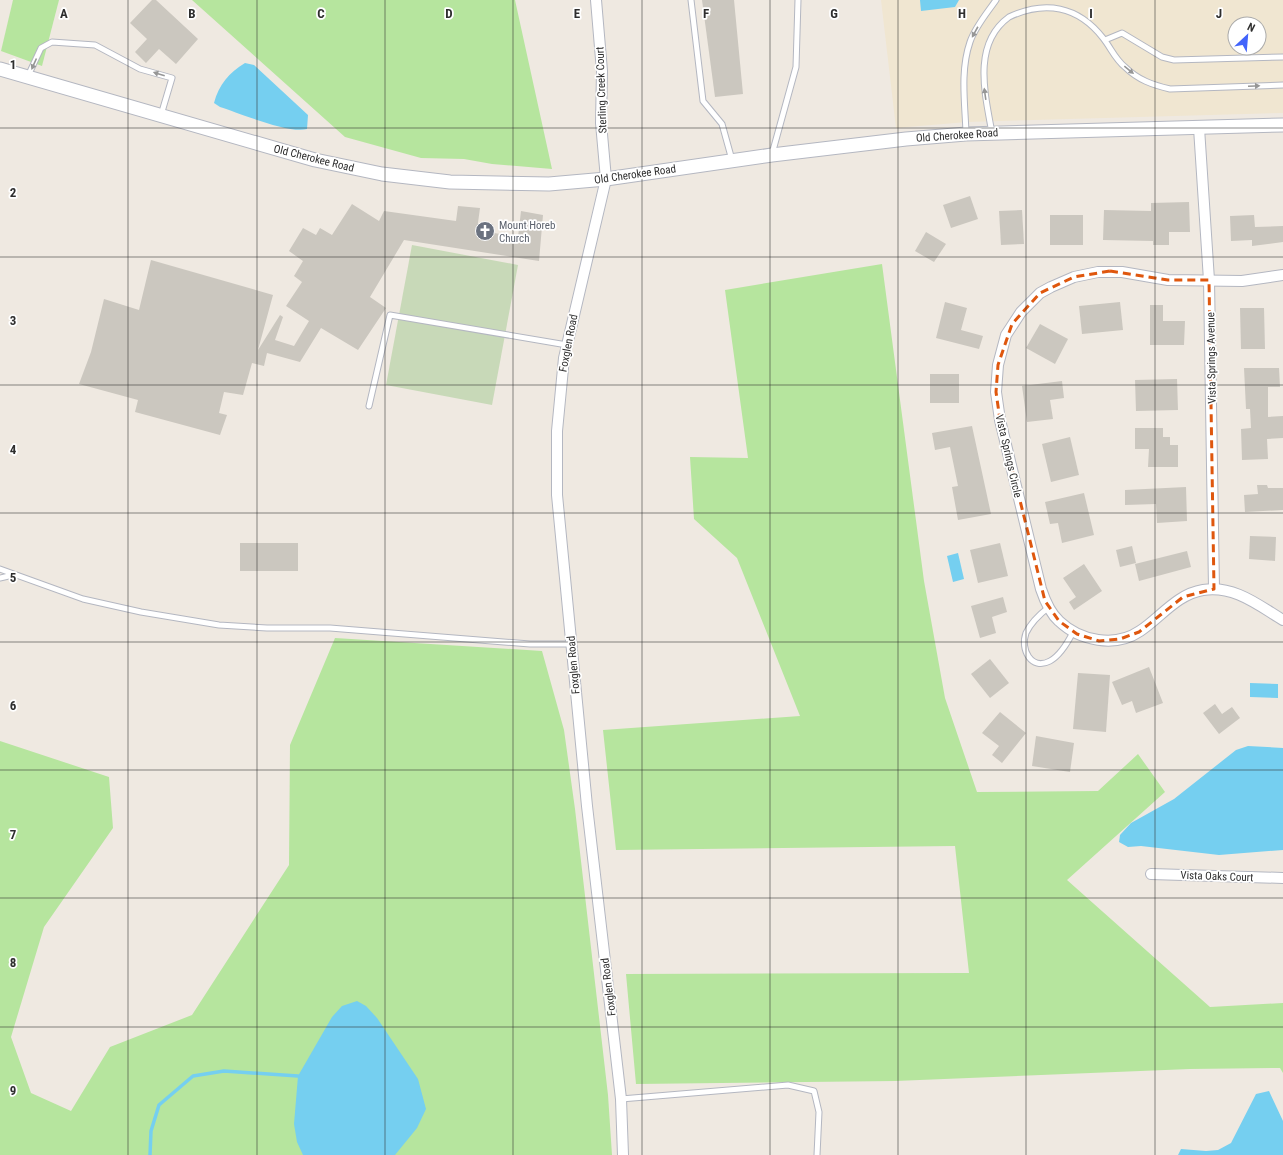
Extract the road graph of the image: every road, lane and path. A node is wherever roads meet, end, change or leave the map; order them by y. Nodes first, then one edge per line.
1 (596, 0) edge
2 (691, 0) edge
3 (798, 0) edge
4 (996, 0) edge
5 (1105, 40) junction
6 (1283, 57) edge
7 (0, 69) edge
8 (28, 78) junction
9 (1283, 85) edge
10 (161, 116) junction
11 (1283, 125) edge
12 (1200, 128) junction
13 (992, 132) junction
14 (966, 134) junction
15 (772, 156) junction
16 (732, 161) junction
17 (606, 179) junction
18 (1283, 275) edge
19 (1209, 280) junction
20 (567, 345) junction
21 (369, 406) dead end
22 (0, 569) edge
23 (13, 575) junction
24 (0, 578) edge
25 (1214, 589) junction
26 (1049, 607) junction
27 (1283, 620) edge
28 (1073, 632) junction
29 (571, 644) junction
30 (1151, 874) dead end
31 (1283, 878) edge
32 (621, 1099) junction
33 (623, 1155) edge
34 (817, 1155) edge

1 - 17 street, Sterling Creek Court
2 - 16 lane
3 - 15 lane
4 -> 14 lane
5 - 6 lane
5 -> 9 lane
13 -> 5 lane
7 - 8 street, Old Cherokee Road
8 - 10 street, Old Cherokee Road
10 -> 8 lane
10 - 17 street, Old Cherokee Road
11 - 12 street, Old Cherokee Road
12 - 13 street, Old Cherokee Road
12 - 19 street, Vista Springs Avenue
13 - 14 street, Old Cherokee Road
14 - 15 street, Old Cherokee Road
15 - 16 street, Old Cherokee Road
16 - 17 street, Old Cherokee Road
17 - 20 street, Foxglen Road
18 - 19 street, Vista Springs Circle
19 - 25 street, Vista Springs Avenue
19 - 26 street, Vista Springs Circle
20 - 21 lane
20 - 29 street, Foxglen Road
22 - 23 lane
23 - 24 lane
23 - 29 lane
25 - 27 street, Vista Springs Circle
25 - 28 street, Vista Springs Circle
26 - 28 street, Vista Springs Circle
26 - 28 lane
29 - 32 street, Foxglen Road
30 - 31 street, Vista Oaks Court
32 - 33 street, Foxglen Road
32 - 34 lane

